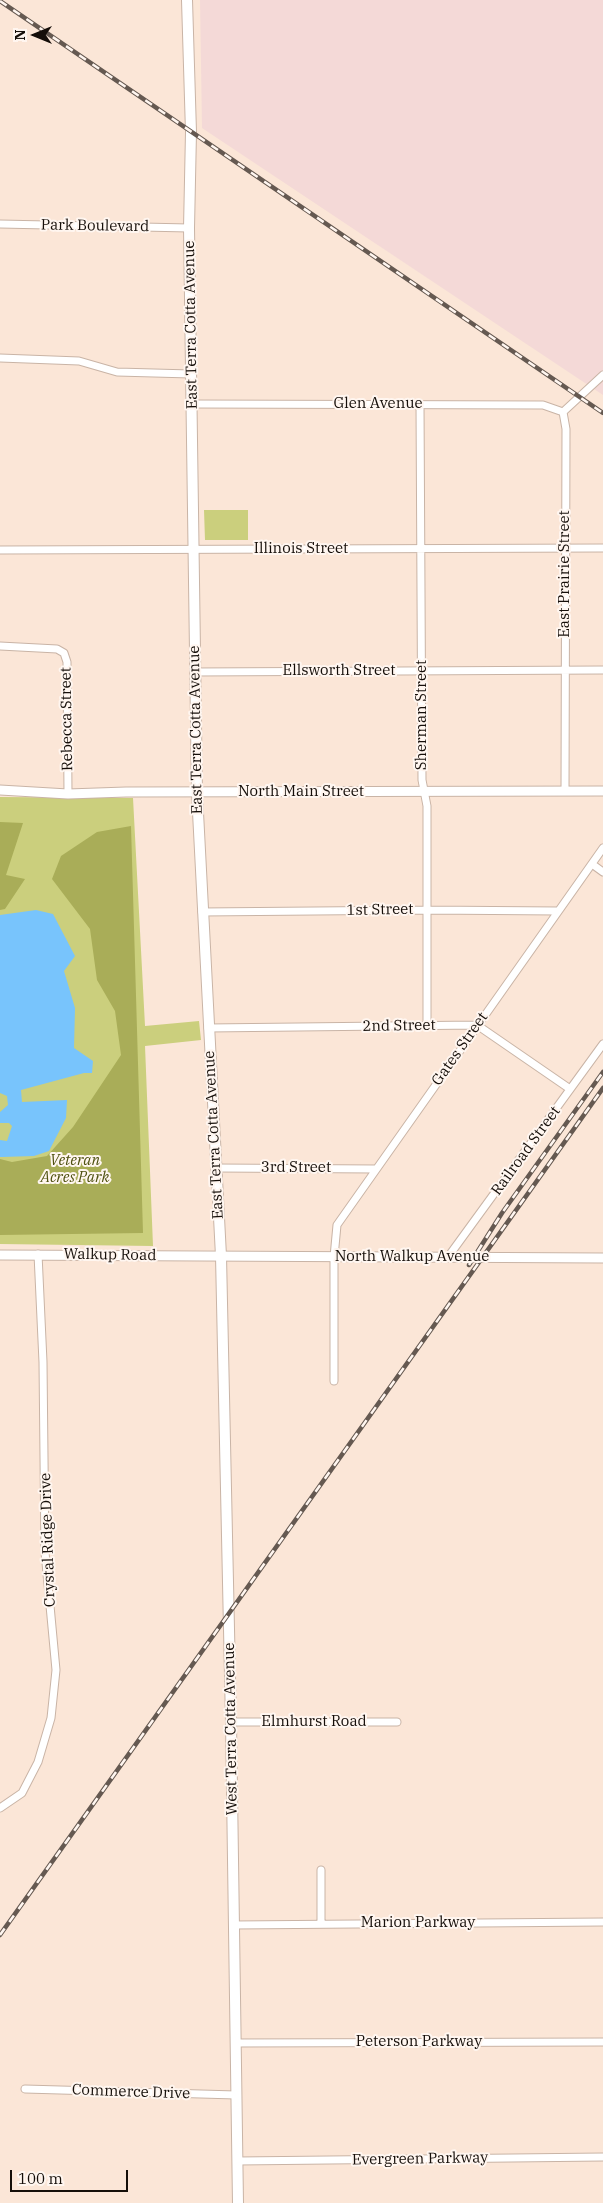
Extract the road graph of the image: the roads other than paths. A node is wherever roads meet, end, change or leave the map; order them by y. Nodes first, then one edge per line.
1 (187, 0) edge
2 (0, 224) edge
3 (189, 228) junction
4 (0, 358) edge
5 (191, 374) junction
6 (603, 375) edge
7 (192, 404) junction
8 (420, 404) junction
9 (563, 412) junction
10 (422, 548) junction
11 (565, 548) junction
12 (603, 548) edge
13 (193, 549) junction
14 (0, 550) edge
15 (0, 646) edge
16 (566, 670) junction
17 (603, 670) edge
18 (422, 671) junction
19 (195, 672) junction
20 (0, 790) edge
21 (565, 791) junction
22 (603, 791) edge
23 (424, 792) junction
24 (197, 793) junction
25 (68, 794) junction
26 (603, 848) edge
27 (592, 864) junction
28 (603, 872) edge
29 (427, 910) junction
30 (558, 911) junction
31 (202, 912) junction
32 (477, 1025) junction
33 (427, 1026) junction
34 (208, 1028) junction
35 (603, 1044) edge
36 (570, 1089) junction
37 (216, 1168) junction
38 (376, 1169) junction
39 (38, 1254) junction
40 (0, 1255) edge
41 (221, 1256) junction
42 (334, 1257) junction
43 (448, 1257) junction
44 (603, 1258) edge
45 (334, 1381) dead end
46 (231, 1722) junction
47 (397, 1722) dead end
48 (0, 1808) edge
49 (321, 1870) dead end
50 (603, 1922) edge
51 (321, 1924) junction
52 (234, 1925) junction
53 (603, 2042) edge
54 (236, 2043) junction
55 (25, 2089) dead end
56 (236, 2095) junction
57 (603, 2157) edge
58 (238, 2161) junction
59 (238, 2203) edge

1 - 3 main road, East Terra Cotta Avenue
2 - 3 street, Park Boulevard
3 - 5 main road, East Terra Cotta Avenue
4 - 5 street
5 - 7 main road, East Terra Cotta Avenue
6 - 9 street
7 - 8 street, Glen Avenue
7 - 13 main road, East Terra Cotta Avenue
8 - 9 street, Glen Avenue
8 - 10 street, Sherman Street
9 - 11 street, East Prairie Street
10 - 11 street, Illinois Street
10 - 13 street, Illinois Street
10 - 18 street, Sherman Street
11 - 12 street, Illinois Street
11 - 16 street, East Prairie Street
13 - 14 street, Illinois Street
13 - 19 main road, East Terra Cotta Avenue
15 - 25 street, Rebecca Street
16 - 17 street, Ellsworth Street
16 - 18 street, Ellsworth Street
16 - 21 street, East Prairie Street
18 - 19 street, Ellsworth Street
18 - 23 street, Sherman Street
19 - 24 main road, East Terra Cotta Avenue
20 - 25 street, North Main Street
21 - 22 street, North Main Street
21 - 23 street, North Main Street
23 - 24 street, North Main Street
23 - 29 street, Sherman Street
24 - 25 street, North Main Street
24 - 31 main road, East Terra Cotta Avenue
26 - 27 street, Gates Street
27 - 28 street
27 - 30 street, Gates Street
29 - 30 street, 1st Street
29 - 31 street, 1st Street
29 - 33 street, Sherman Street
30 - 32 street, Gates Street
31 - 34 main road, East Terra Cotta Avenue
32 - 33 street, 2nd Street
32 - 36 street
32 - 38 street, Gates Street
33 - 34 street, 2nd Street
34 - 37 main road, East Terra Cotta Avenue
35 - 36 street, Railroad Street
36 - 43 street, Railroad Street
37 - 38 street, 3rd Street
37 - 41 main road, East Terra Cotta Avenue
38 - 42 street, Gates Street
39 - 40 street, Walkup Road
39 - 41 street, Walkup Road
39 - 48 street, Crystal Ridge Drive
41 - 42 street, North Walkup Avenue
41 - 46 main road, West Terra Cotta Avenue
42 - 43 street, North Walkup Avenue
42 - 45 street, Gates Street
43 - 44 street, North Walkup Avenue
46 - 47 street, Elmhurst Road
46 - 52 main road, West Terra Cotta Avenue
49 - 51 street
50 - 51 street, Marion Parkway
51 - 52 street, Marion Parkway
52 - 54 main road, West Terra Cotta Avenue
53 - 54 street, Peterson Parkway
54 - 56 main road, West Terra Cotta Avenue
55 - 56 street, Commerce Drive
56 - 58 main road, West Terra Cotta Avenue
57 - 58 street, Evergreen Parkway
58 - 59 main road, West Terra Cotta Avenue

